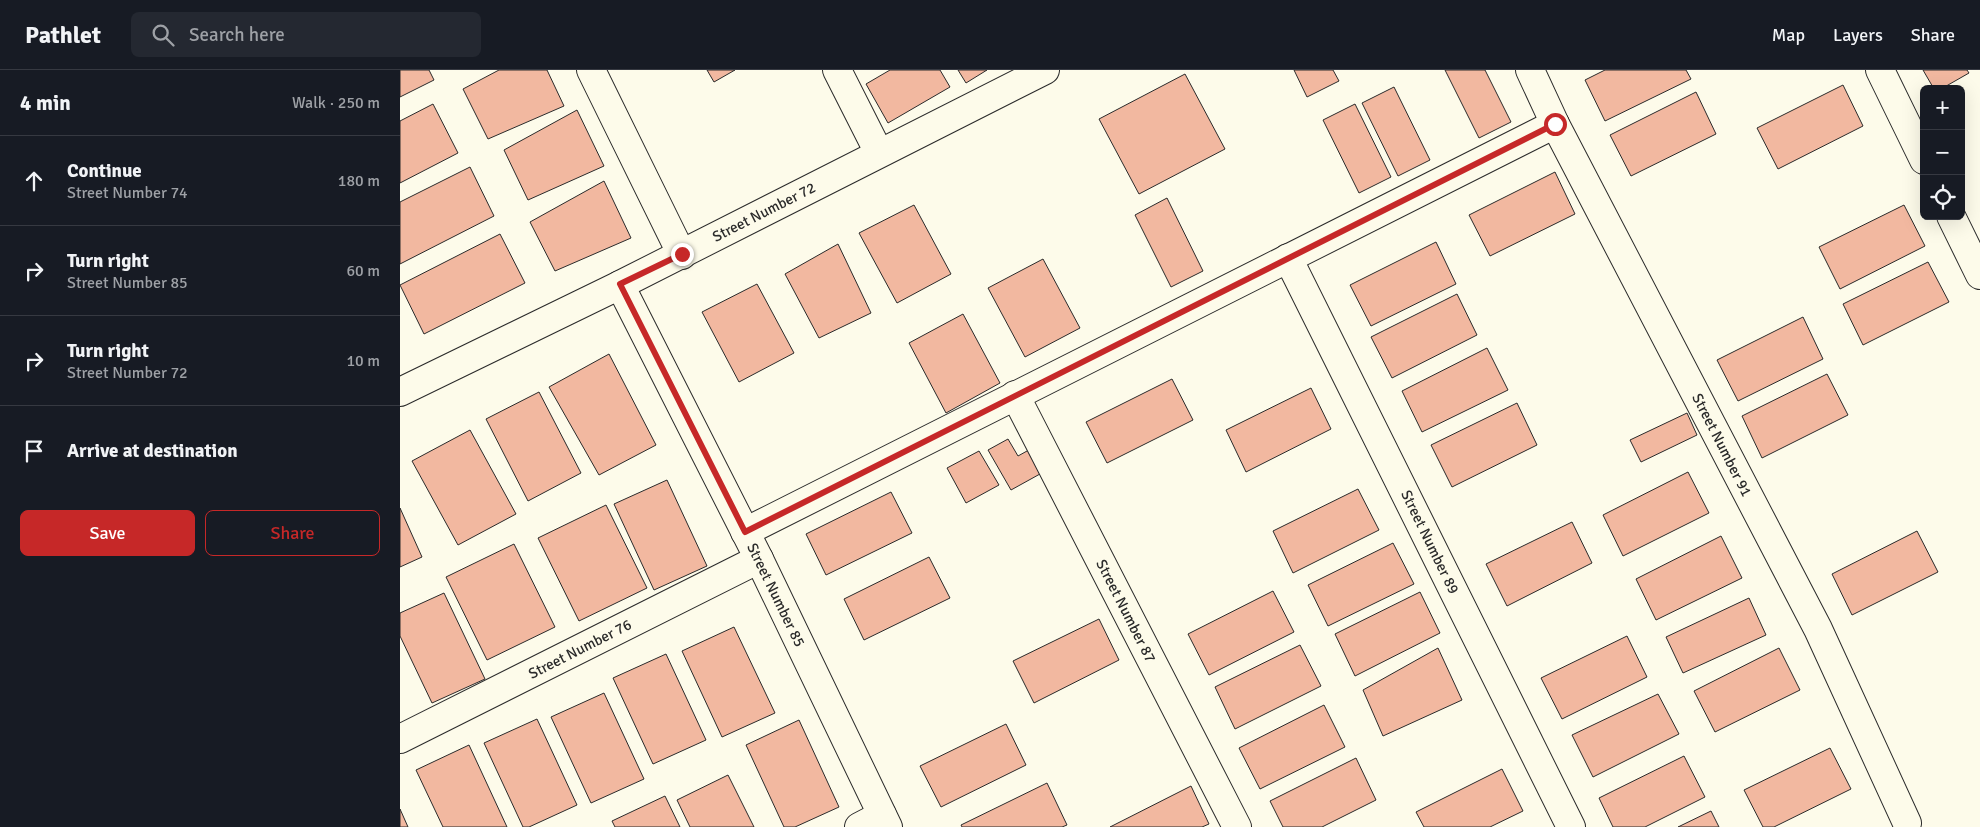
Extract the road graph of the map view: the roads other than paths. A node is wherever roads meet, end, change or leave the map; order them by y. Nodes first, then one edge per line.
1 (590, 70) edge
2 (837, 70) edge
3 (1045, 70) edge
4 (1530, 70) edge
5 (1880, 70) edge
6 (1555, 124) junction
7 (1920, 152) edge
8 (879, 153) junction
9 (1953, 220) edge
10 (682, 254) junction
11 (1288, 258) junction
12 (1980, 275) edge
13 (620, 284) junction
14 (400, 392) edge
15 (1015, 395) junction
16 (745, 532) junction
17 (759, 559) junction
18 (400, 739) edge
19 (876, 823) edge
20 (1907, 823) dead end
21 (1237, 827) edge
22 (1571, 827) edge

1 - 10 street
2 - 8 street
3 - 8 street, Street Number 72
4 - 6 street, Street Number 91
5 - 7 street
6 - 11 street
6 - 20 street, Street Number 91
8 - 10 street, Street Number 72
9 - 12 street
10 - 13 street, Street Number 72
11 - 15 street
11 - 22 street, Street Number 89
13 - 14 street, Street Number 72
13 - 16 street, Street Number 85
15 - 16 street
15 - 21 street, Street Number 87
16 - 17 street, Street Number 85
17 - 18 street, Street Number 76
17 - 19 street, Street Number 85

